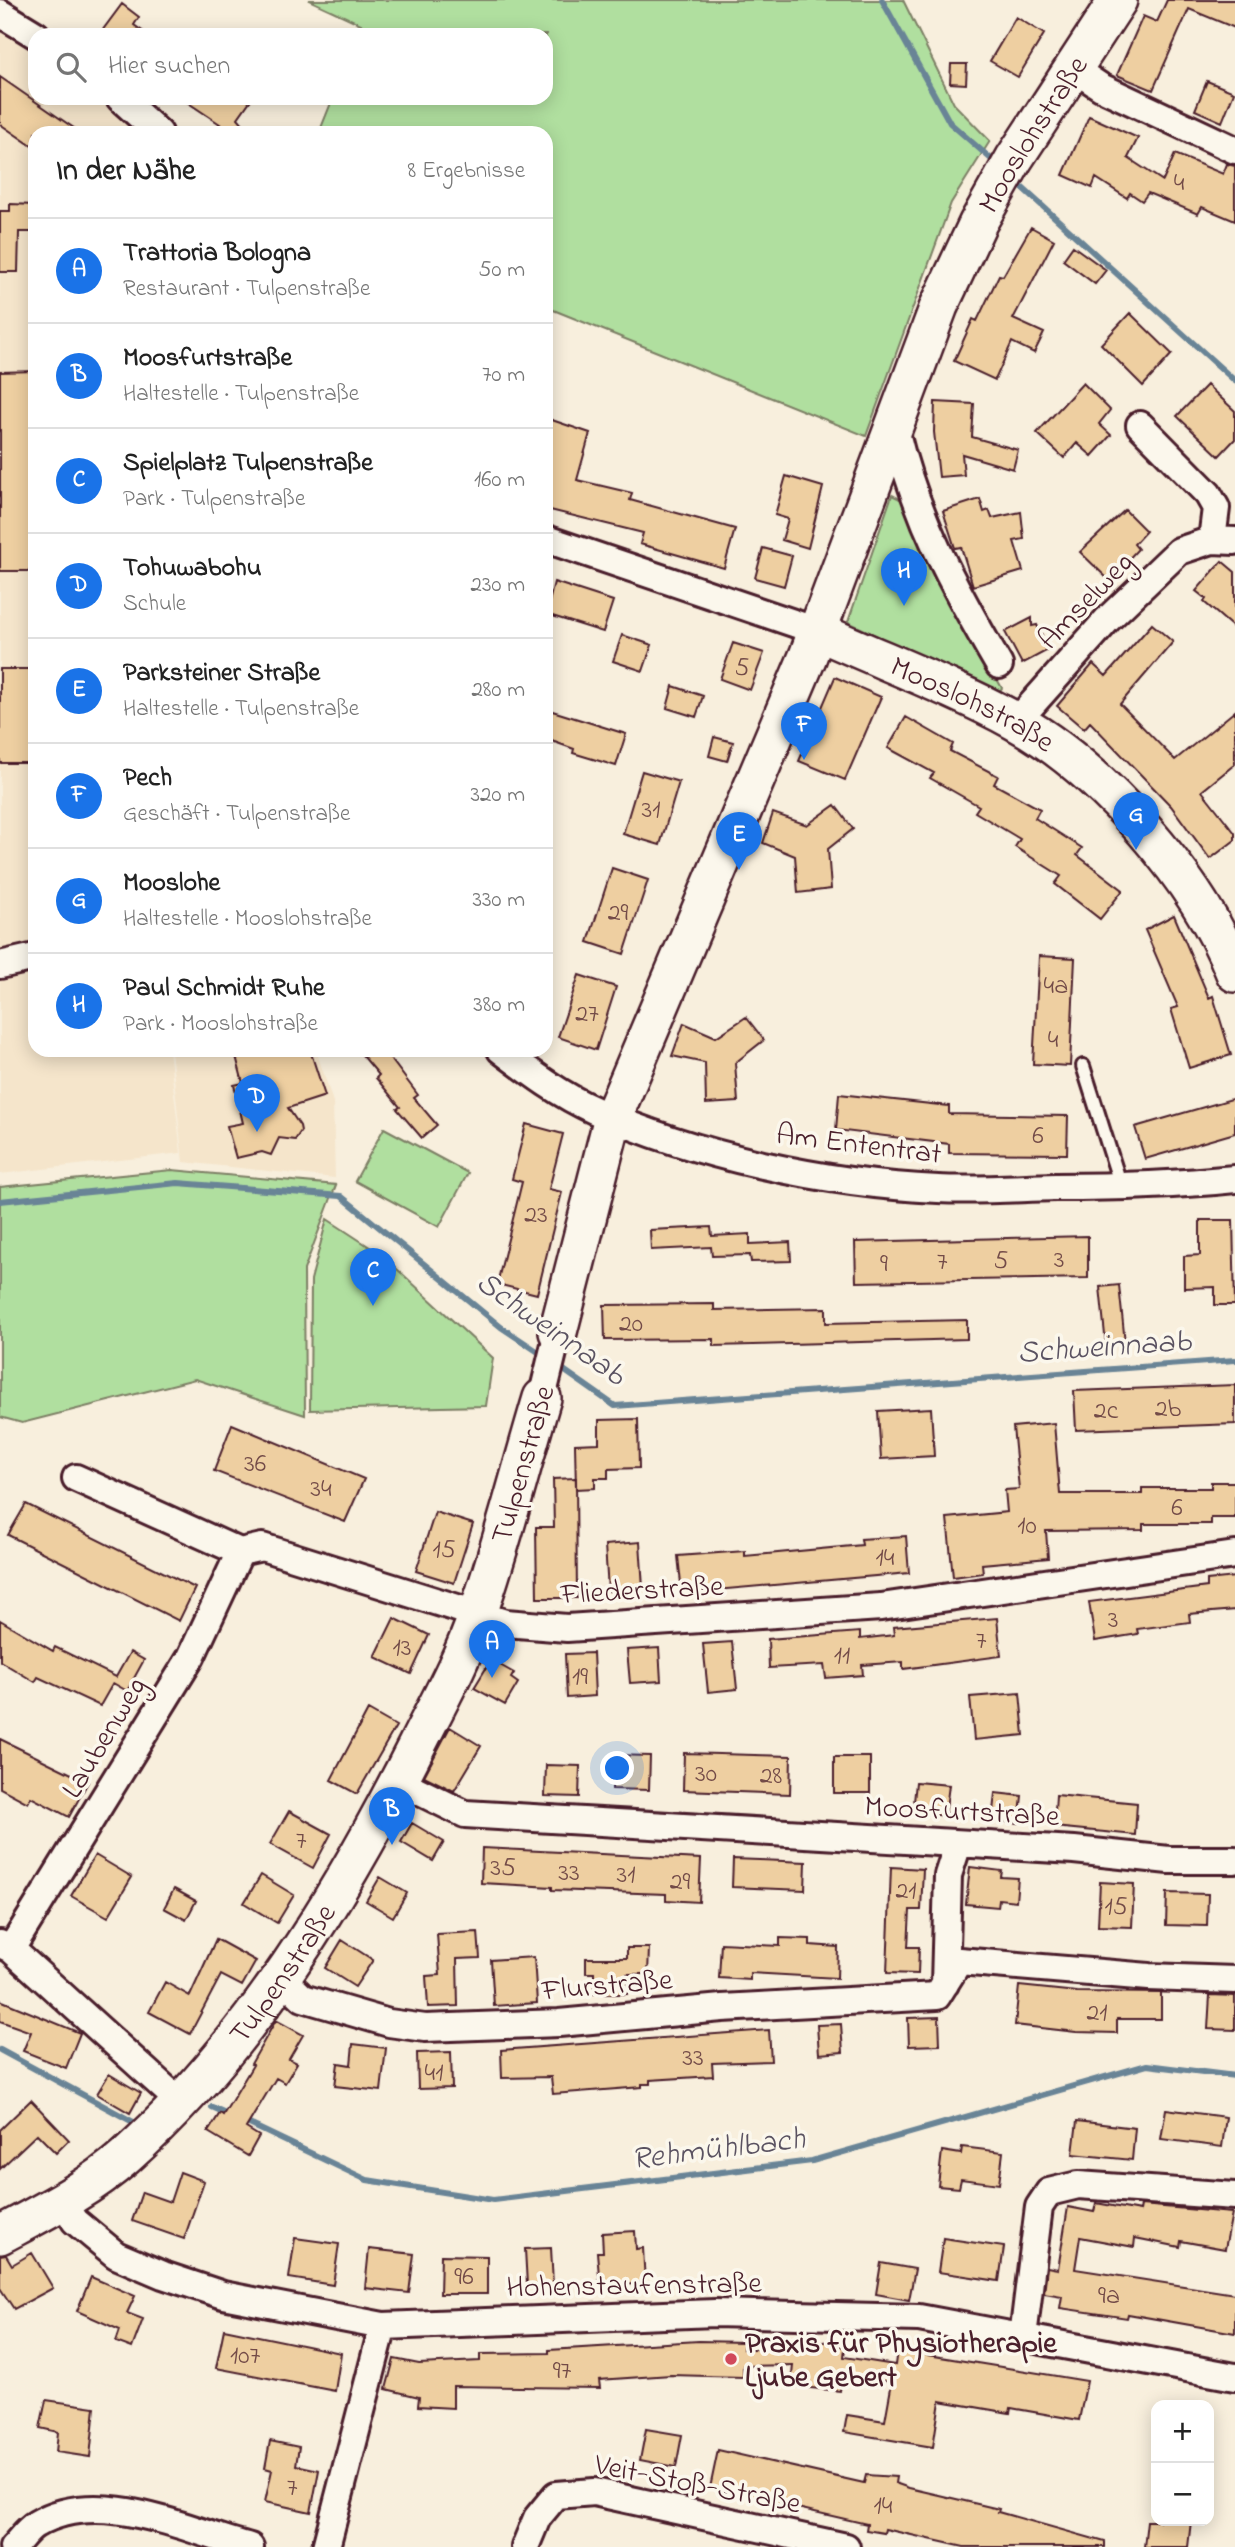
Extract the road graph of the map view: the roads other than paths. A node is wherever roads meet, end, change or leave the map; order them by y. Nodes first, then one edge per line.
1 (1118, 0) edge
2 (0, 13) edge
3 (28, 30) edge
4 (1074, 68) junction
5 (128, 105) edge
6 (151, 126) edge
7 (1235, 150) edge
8 (1140, 425) dead end
9 (895, 429) junction
10 (1223, 540) edge
11 (553, 542) edge
12 (817, 631) junction
13 (999, 665) dead end
14 (1017, 722) junction
15 (28, 959) edge
16 (0, 965) edge
17 (1235, 973) edge
18 (509, 1057) edge
19 (1083, 1066) dead end
20 (613, 1117) junction
21 (1235, 1179) edge
22 (1121, 1186) junction
23 (558, 1332) joint
24 (542, 1398) joint
25 (76, 1478) dead end
26 (240, 1552) junction
27 (1235, 1555) edge
28 (477, 1616) junction
29 (398, 1781) junction
30 (958, 1844) junction
31 (1235, 1860) edge
32 (5, 1947) edge
33 (280, 1976) junction
34 (1235, 1980) edge
35 (945, 1985) junction
36 (181, 2103) junction
37 (1235, 2196) edge
38 (63, 2201) junction
39 (0, 2235) edge
40 (383, 2326) junction
41 (1023, 2337) junction
42 (1235, 2377) edge
43 (13, 2547) edge
44 (250, 2547) edge
45 (326, 2547) edge
46 (526, 2547) edge
47 (846, 2547) edge

1 - 4 street, Mooslohstraße
2 - 3 street
4 - 7 street
4 - 9 street, Mooslohstraße
5 - 6 street
8 - 10 street, Amselweg
9 - 12 street, Mooslohstraße
9 - 13 street, Mooslohstraße
10 - 14 street, Amselweg
11 - 12 street
12 - 14 street, Mooslohstraße
12 - 20 street, Tulpenstraße
14 - 17 street, Mooslohstraße
15 - 16 street
18 - 20 street, Am Ententrat
19 - 22 lane
20 - 22 street, Am Ententrat
20 - 23 street, Tulpenstraße
21 - 22 street, Am Ententrat
23 - 24 street, Tulpenstraße
24 - 28 street, Tulpenstraße
25 - 26 street, Fliederstraße
26 - 28 street, Fliederstraße
26 - 32 street, Laubenweg
27 - 28 street, Fliederstraße
28 - 29 street, Tulpenstraße
29 - 30 street, Moosfurtstraße
29 - 33 street, Tulpenstraße
30 - 31 street, Moosfurtstraße
30 - 35 street
32 - 36 street
33 - 35 street, Flurstraße
33 - 36 street, Tulpenstraße
34 - 35 street, Flurstraße
36 - 38 street, Tulpenstraße
37 - 41 street
38 - 39 street, Tulpenstraße
38 - 40 street, Hohenstaufenstraße
40 - 41 street, Hohenstaufenstraße
40 - 45 street
41 - 42 street, Hohenstaufenstraße
43 - 44 street
46 - 47 street, Veit-Stoß-Straße

